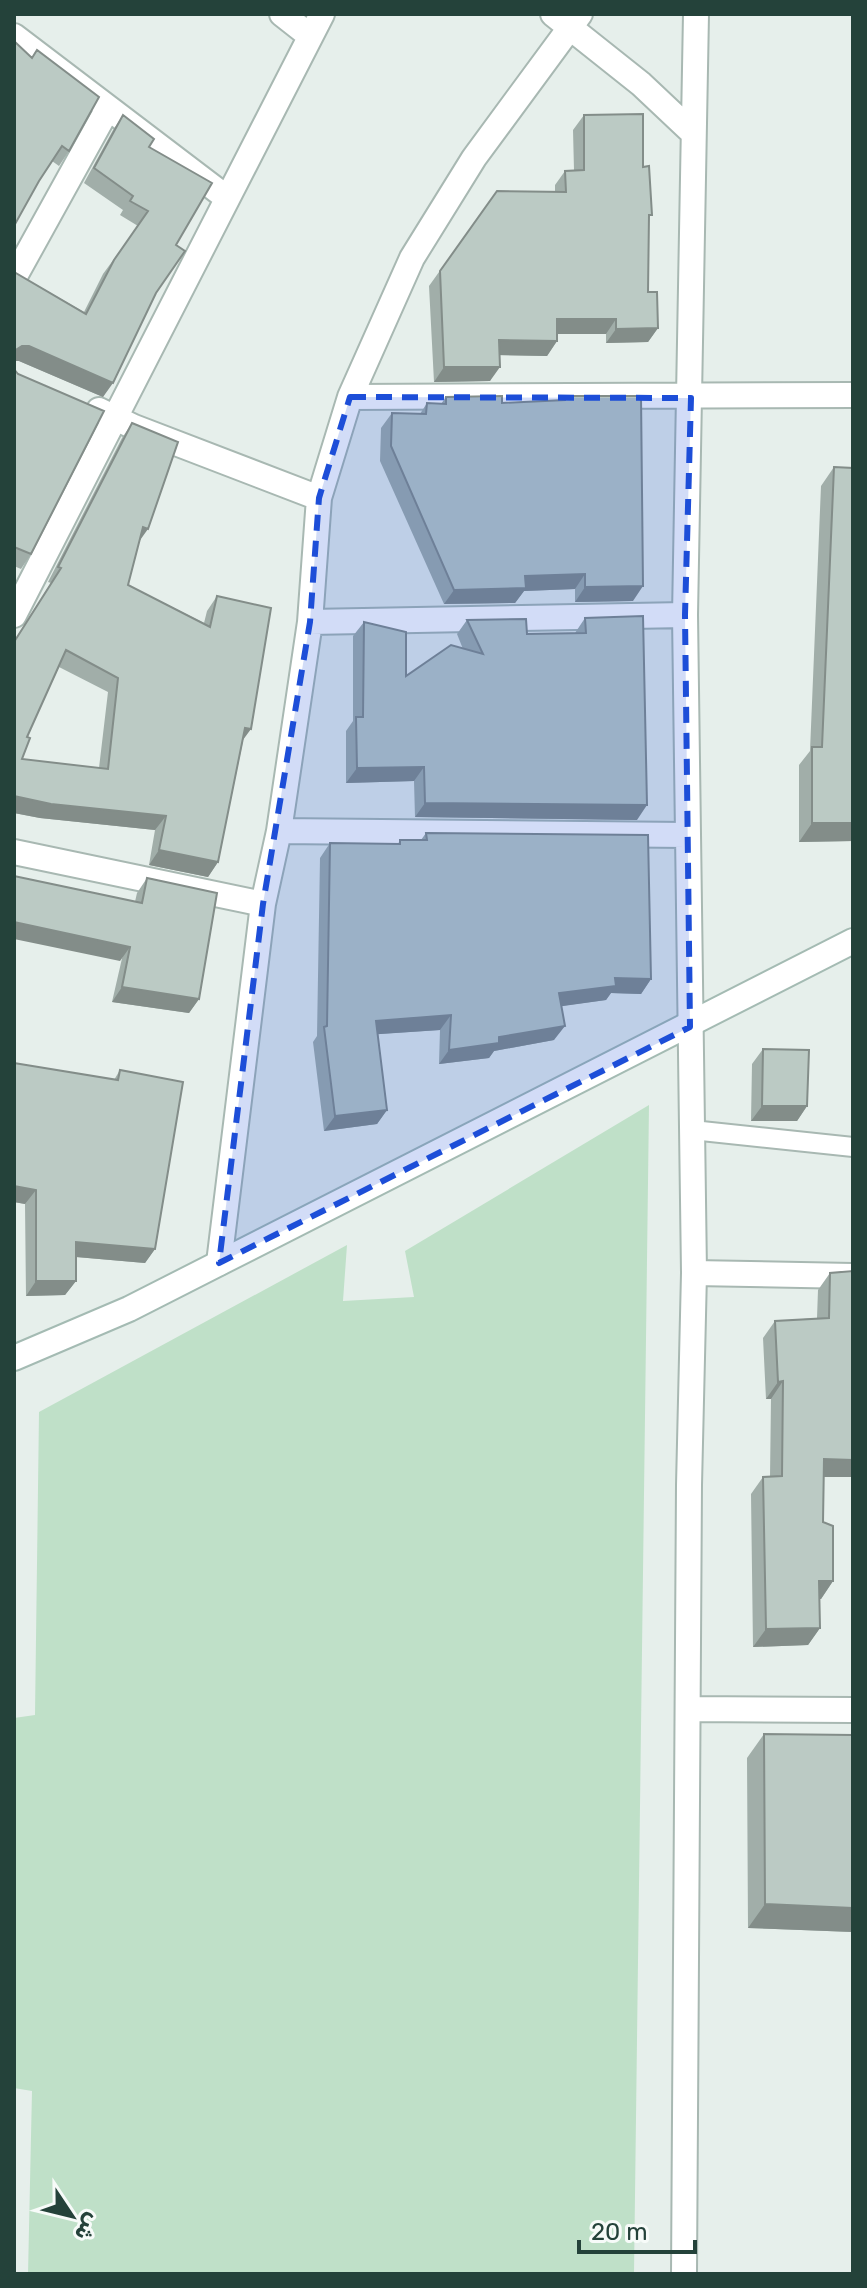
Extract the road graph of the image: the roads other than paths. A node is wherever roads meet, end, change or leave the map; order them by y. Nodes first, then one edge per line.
1 (282, 14) edge
2 (322, 14) edge
3 (696, 14) edge
4 (568, 18) edge
5 (14, 36) edge
6 (310, 36) junction
7 (108, 108) junction
8 (693, 133) junction
9 (227, 198) junction
10 (14, 278) edge
11 (853, 395) edge
12 (350, 397) junction
13 (71, 398) edge
14 (691, 398) junction
15 (114, 416) junction
16 (319, 498) junction
17 (14, 615) edge
18 (685, 615) junction
19 (310, 622) junction
20 (279, 831) junction
21 (686, 835) junction
22 (14, 852) edge
23 (263, 904) junction
24 (853, 941) edge
25 (690, 1027) junction
26 (692, 1130) junction
27 (853, 1147) edge
28 (219, 1263) junction
29 (694, 1273) junction
30 (853, 1276) edge
31 (14, 1358) edge
32 (690, 1709) junction
33 (853, 1710) edge
34 (684, 2274) edge

1 - 6 street
2 - 6 street
3 - 8 street
4 - 8 street
4 - 12 street
5 - 7 street
6 - 9 street
7 - 9 street
7 - 10 street
8 - 14 street
9 - 15 street
11 - 14 street
12 - 14 street
12 - 16 street
13 - 15 street
14 - 18 street
15 - 16 street
15 - 17 street
16 - 19 street
18 - 19 street
18 - 21 street
19 - 20 street
20 - 21 street
20 - 23 street
21 - 25 street
22 - 23 street
23 - 28 street
24 - 25 street
25 - 26 street
25 - 28 street
26 - 27 lane
26 - 29 street
28 - 31 street
29 - 30 street
29 - 32 street
32 - 33 street
32 - 34 street

